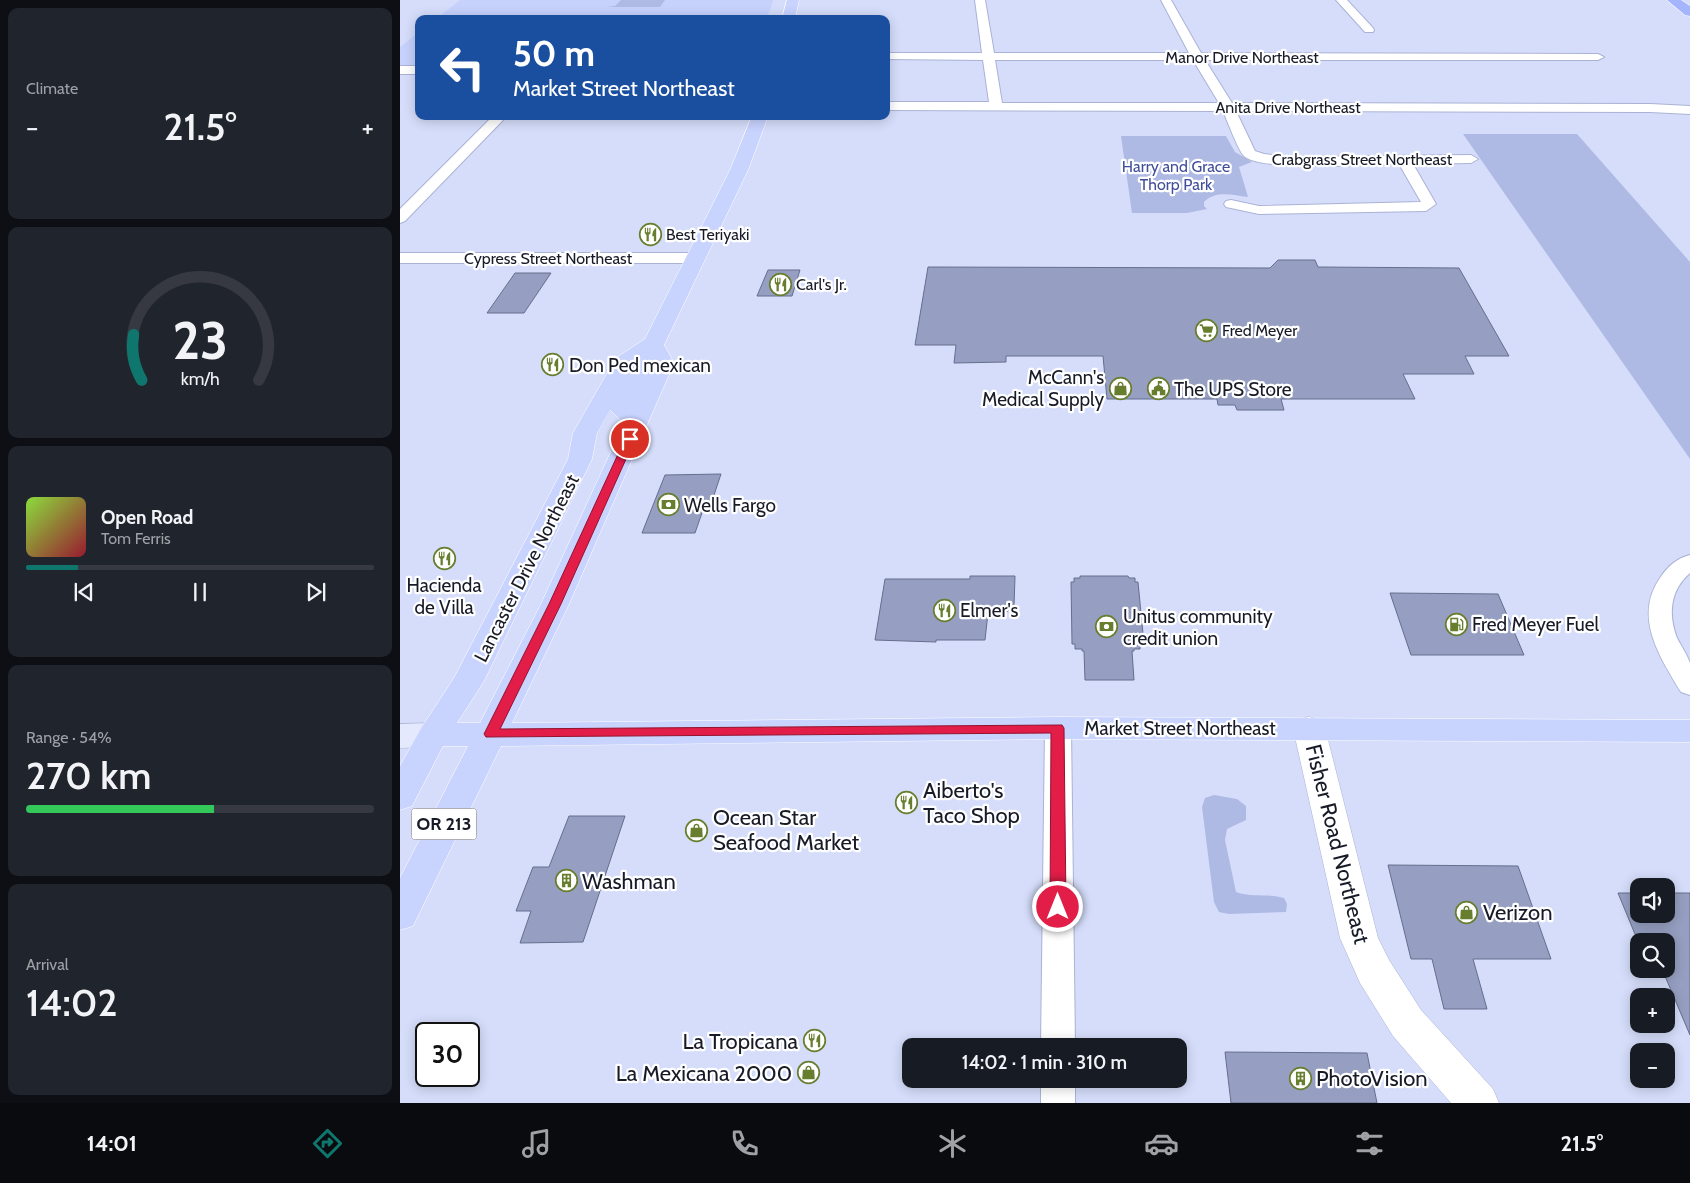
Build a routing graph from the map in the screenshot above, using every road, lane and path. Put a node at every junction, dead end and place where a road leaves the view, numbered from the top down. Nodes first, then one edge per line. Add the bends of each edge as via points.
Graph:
1 (793, 0) edge
2 (980, 0) edge
3 (1166, 0) edge
4 (1341, 0) edge
5 (1673, 0) edge
6 (1690, 12) edge
7 (789, 15) edge
8 (1369, 30) dead end
9 (890, 56) edge
10 (988, 56) junction
11 (1197, 57) junction
12 (1598, 57) dead end
13 (400, 70) edge
14 (415, 70) edge
15 (890, 106) edge
16 (996, 106) junction
17 (1227, 106) junction
18 (1690, 110) edge
19 (497, 120) edge
20 (758, 120) edge
21 (1404, 160) junction
22 (1471, 160) dead end
23 (1231, 204) dead end
24 (400, 218) edge
25 (400, 258) edge
26 (697, 258) junction
27 (652, 344) junction
28 (1690, 562) edge
29 (1690, 686) edge
30 (1058, 728) junction
31 (1309, 728) junction
32 (1690, 731) edge
33 (491, 734) junction
34 (433, 735) junction
35 (400, 736) edge
36 (400, 798) edge
37 (400, 915) edge
38 (1058, 1038) edge
39 (1058, 1088) edge
40 (1058, 1103) edge
41 (1478, 1103) edge

1 - 7 main road
2 - 10 street
3 - 11 street
4 - 8 street
5 - 6 highway
9 - 10 street, Manor Drive Northeast
10 - 11 street, Manor Drive Northeast
10 - 16 street
11 - 12 street, Manor Drive Northeast
11 - 17 street
13 - 14 street
15 - 16 street, Anita Drive Northeast
16 - 17 street, Anita Drive Northeast
17 - 18 street, Anita Drive Northeast
17 - 21 street, Crabgrass Street Northeast via 1249,153 1254,156 1281,161
19 - 24 street
20 - 26 main road, Lancaster Drive Northeast via 739,170
21 - 22 street, Crabgrass Street Northeast
21 - 23 street via 1428,201 1426,206 1264,210
25 - 26 street, Cypress Street Northeast
26 - 27 main road, Lancaster Drive Northeast
27 - 33 main road, Lancaster Drive Northeast via 663,363 555,604
27 - 34 main road, Lancaster Drive Northeast via 624,363 585,433 580,459 473,672
28 - 29 street via 1667,581 1658,605 1664,635
30 - 31 main road, Market Street Northeast
30 - 33 main road, Market Street Northeast
30 - 38 street
31 - 32 main road, Market Street Northeast
31 - 41 street, Fisher Road Northeast via 1359,938 1366,955 1407,1023
33 - 34 main road, Market Street Northeast
33 - 37 main road, Lancaster Drive Northeast / OR 213
34 - 35 main road, Market Street Northeast
34 - 36 main road, Lancaster Drive Northeast / OR 213
39 - 40 street

